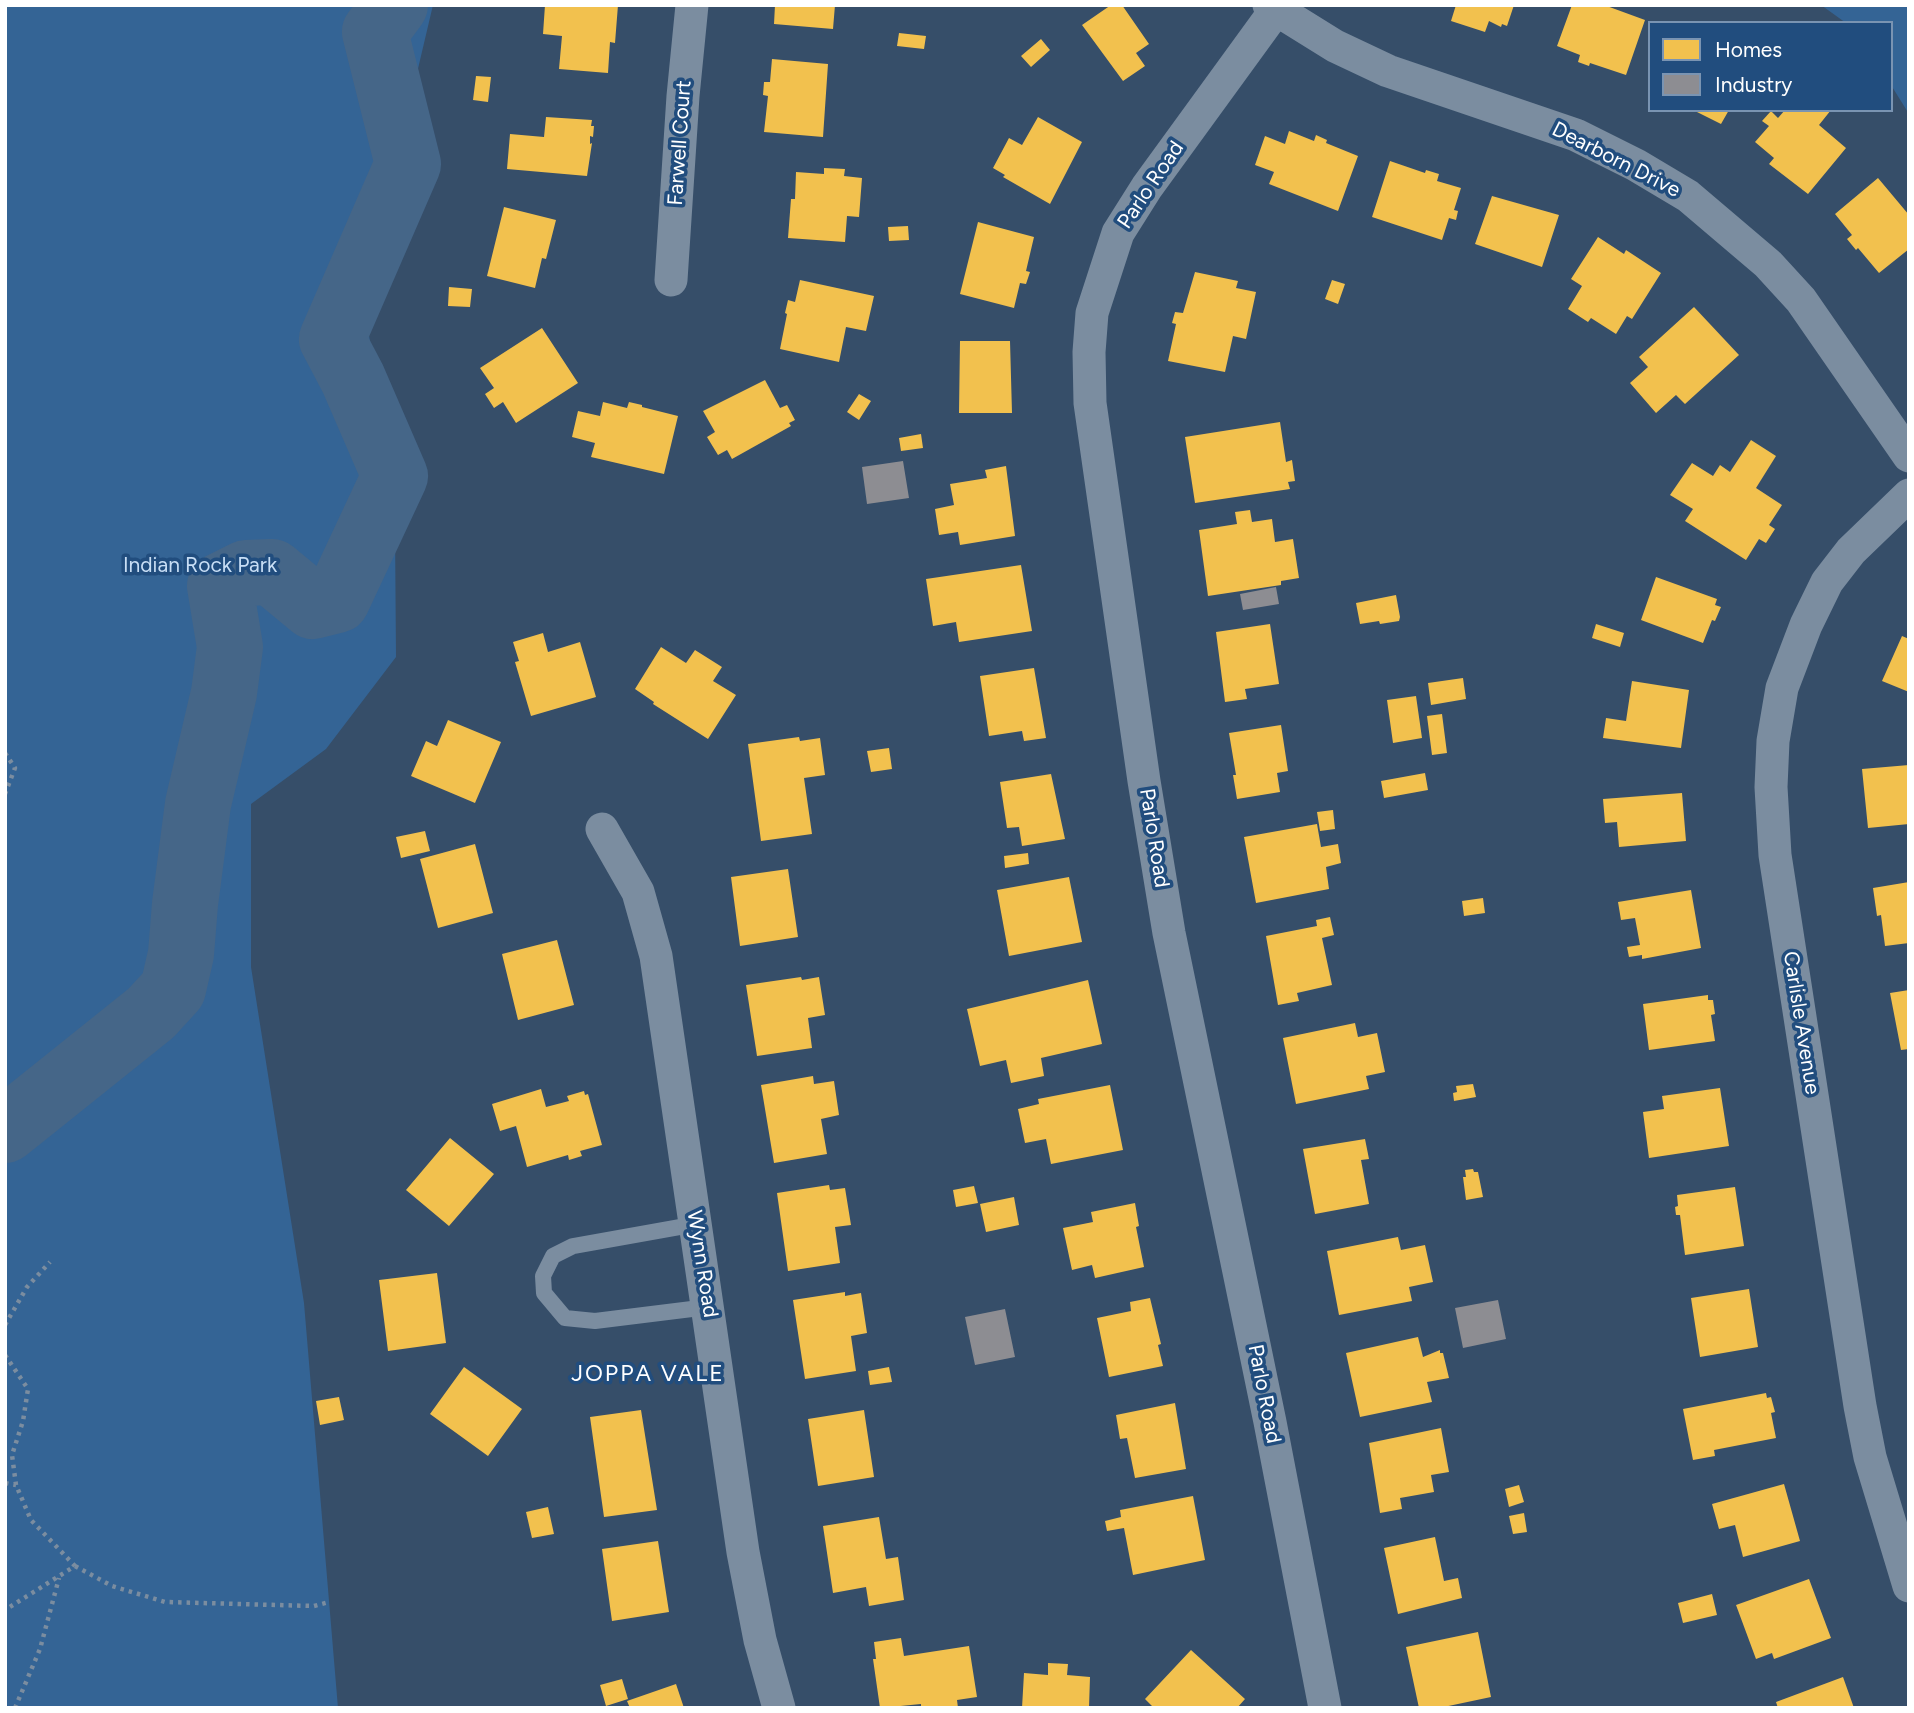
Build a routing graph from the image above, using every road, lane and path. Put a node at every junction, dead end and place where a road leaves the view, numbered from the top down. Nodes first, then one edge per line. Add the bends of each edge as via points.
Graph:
1 (692, 5) edge
2 (1272, 8) edge
3 (671, 280) dead end
4 (1909, 456) edge
5 (1909, 495) edge
6 (5, 754) edge
7 (5, 794) edge
8 (602, 829) dead end
9 (696, 1224) junction
10 (50, 1262) dead end
11 (708, 1307) junction
12 (5, 1325) edge
13 (5, 1355) edge
14 (5, 1483) edge
15 (16, 1485) junction
16 (75, 1566) junction
17 (59, 1577) junction
18 (1909, 1586) edge
19 (329, 1602) dead end
20 (5, 1610) edge
21 (15, 1708) edge
22 (779, 1708) edge
23 (1325, 1708) edge

1 - 3 street, Farwell Court
2 - 4 street, Dearborn Drive via 1388,71 1576,135 1688,196 1768,264 1801,300
2 - 23 street, Parlo Road via 1118,233 1092,313 1090,402 1169,933
5 - 18 street, Carlisle Avenue via 1851,551 1827,582 1806,625 1782,688 1771,787 1775,855 1860,1406 1877,1482
6 - 7 path via 15,768
8 - 9 street, Wynn Road via 638,892 656,956
9 - 11 street, Wynn Road
9 - 11 lane via 573,1245 553,1256 543,1276 544,1293 565,1318 595,1321
10 - 12 path via 27,1287
11 - 22 street, Wynn Road via 743,1552
13 - 15 path via 28,1389 12,1455
14 - 15 path
15 - 16 path via 31,1520
16 - 17 path
16 - 19 path via 112,1586 165,1602 314,1606
17 - 20 path
17 - 21 path via 40,1649

